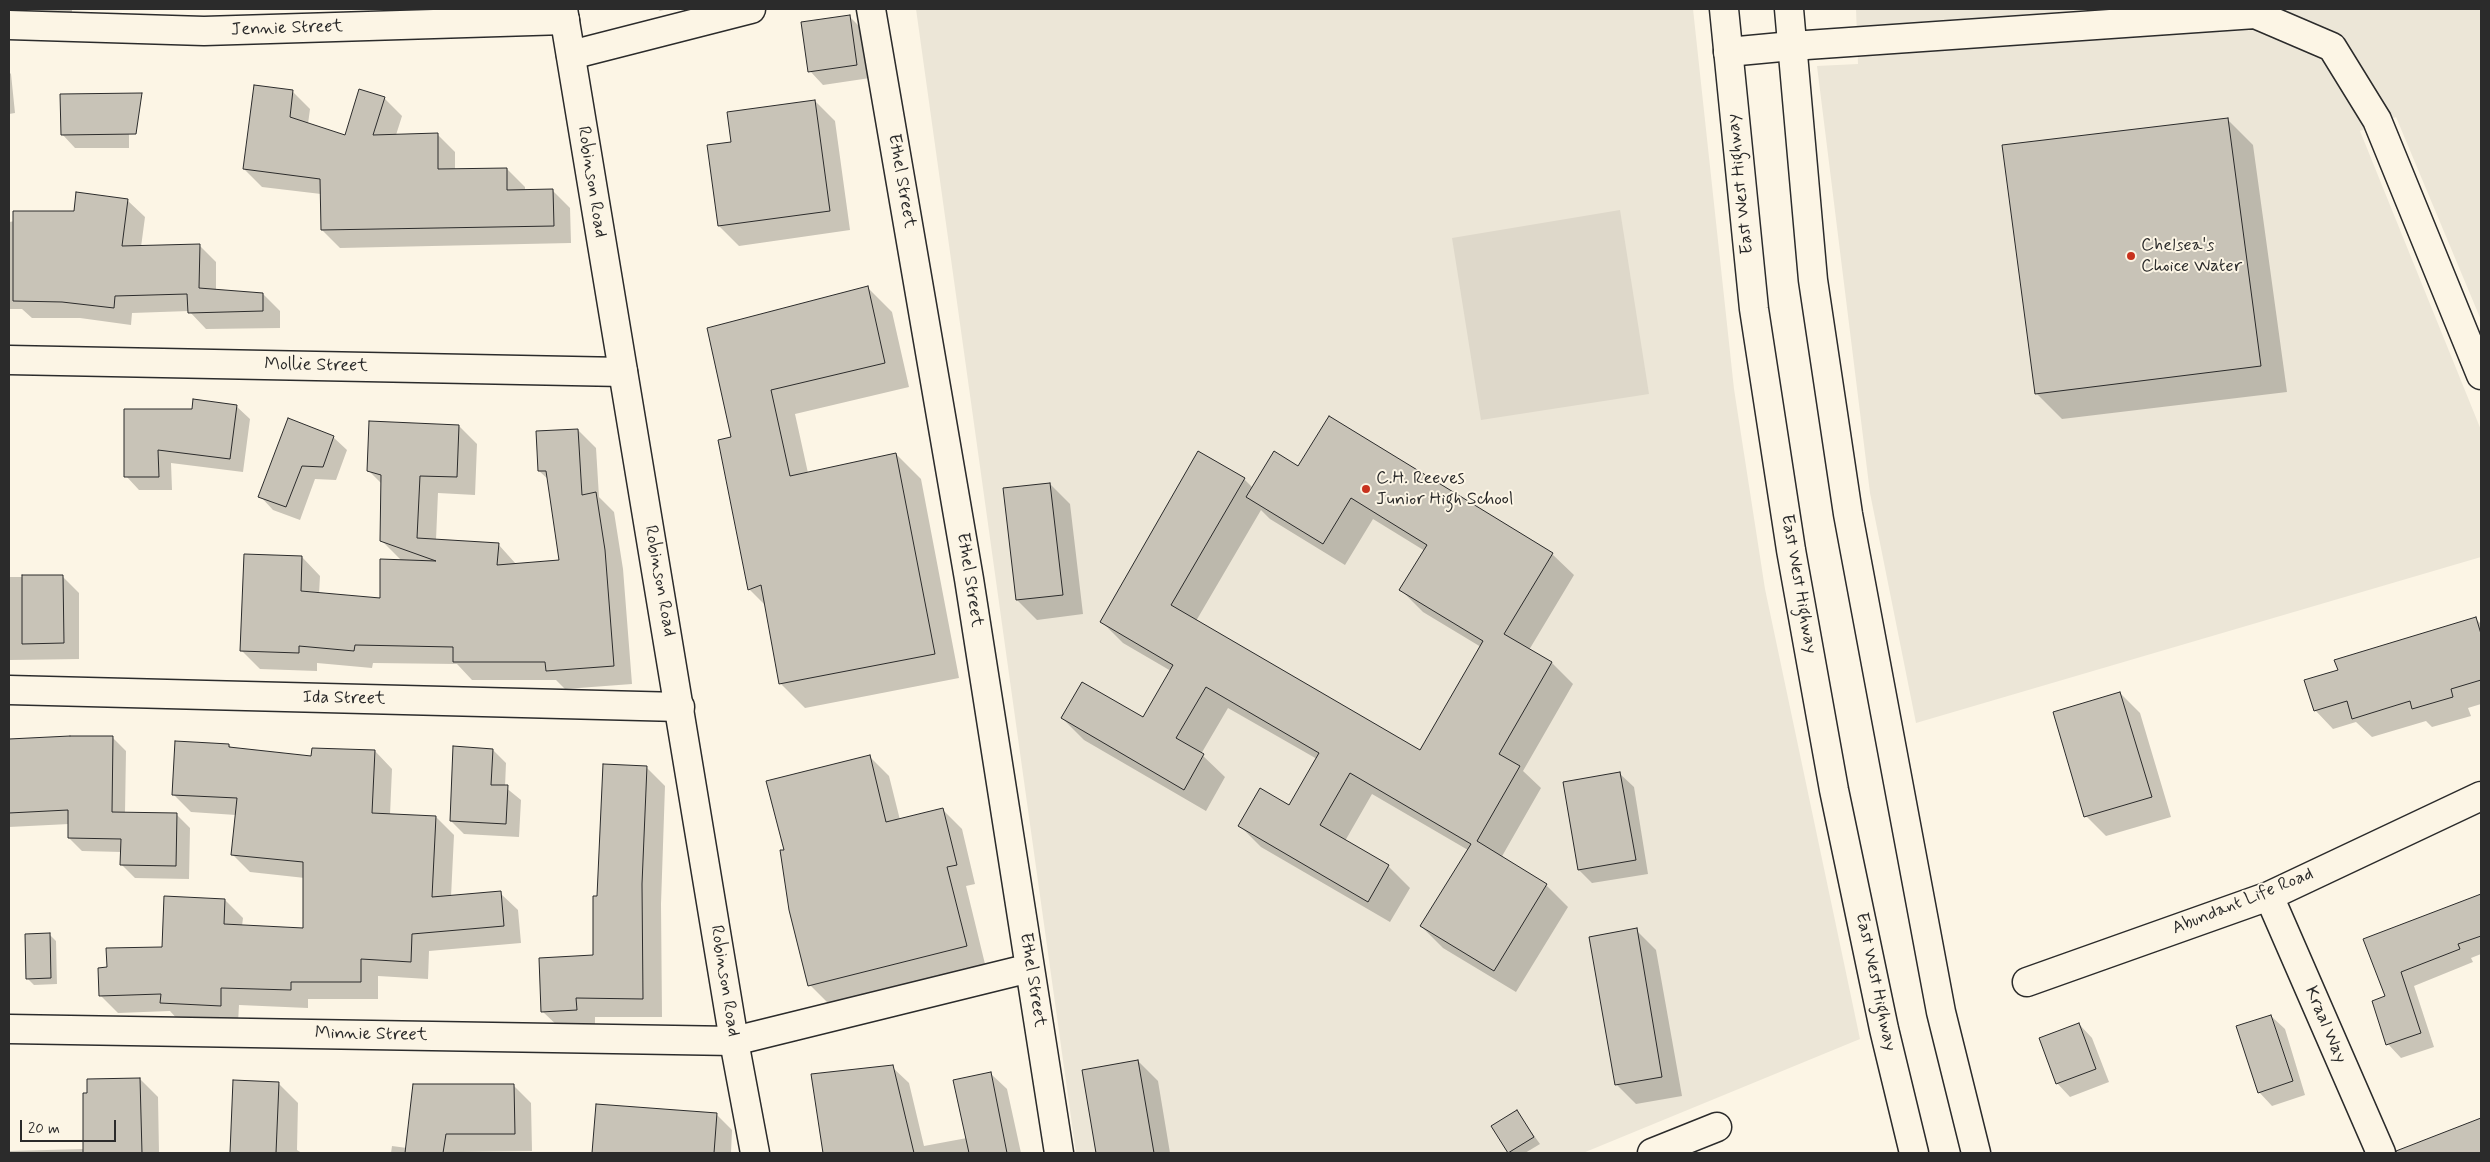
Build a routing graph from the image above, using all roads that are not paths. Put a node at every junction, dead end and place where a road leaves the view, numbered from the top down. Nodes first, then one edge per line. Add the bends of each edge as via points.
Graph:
1 (751, 9) edge
2 (871, 9) edge
3 (1724, 9) edge
4 (1789, 9) edge
5 (564, 15) edge
6 (9, 25) edge
7 (1792, 46) junction
8 (1728, 52) junction
9 (571, 56) junction
10 (9, 360) edge
11 (623, 372) junction
12 (2481, 375) edge
13 (9, 690) edge
14 (680, 707) junction
15 (2481, 796) edge
16 (2270, 896) junction
17 (1030, 968) junction
18 (2027, 982) dead end
19 (9, 1030) edge
20 (734, 1041) junction
21 (1717, 1127) dead end
22 (755, 1153) edge
23 (1059, 1153) edge
24 (1652, 1153) edge
25 (1914, 1153) edge
26 (1976, 1153) edge
27 (2381, 1153) edge

1 - 9 main road
2 - 17 main road, Ethel Street via 968,570
3 - 8 main road, East West Highway
4 - 7 main road
5 - 6 main road, Jennie Street via 204,31
5 - 9 main road, Robinson Road
7 - 8 main road
7 - 12 main road via 2255,14 2332,47 2377,120
7 - 26 main road via 1813,280 1848,514 1941,1012
8 - 25 main road, East West Highway via 1754,309 1791,550 1834,790
9 - 11 main road, Robinson Road
10 - 11 main road, Mollie Street
11 - 14 main road, Robinson Road
13 - 14 main road, Ida Street
14 - 20 main road, Robinson Road
15 - 16 main road, Abundant Life Road
16 - 18 main road, Abundant Life Road
16 - 27 main road, Kraal Way
17 - 20 main road, Minnie Street
17 - 23 main road, Ethel Street
19 - 20 main road, Minnie Street
20 - 22 main road, Robinson Road
21 - 24 main road

